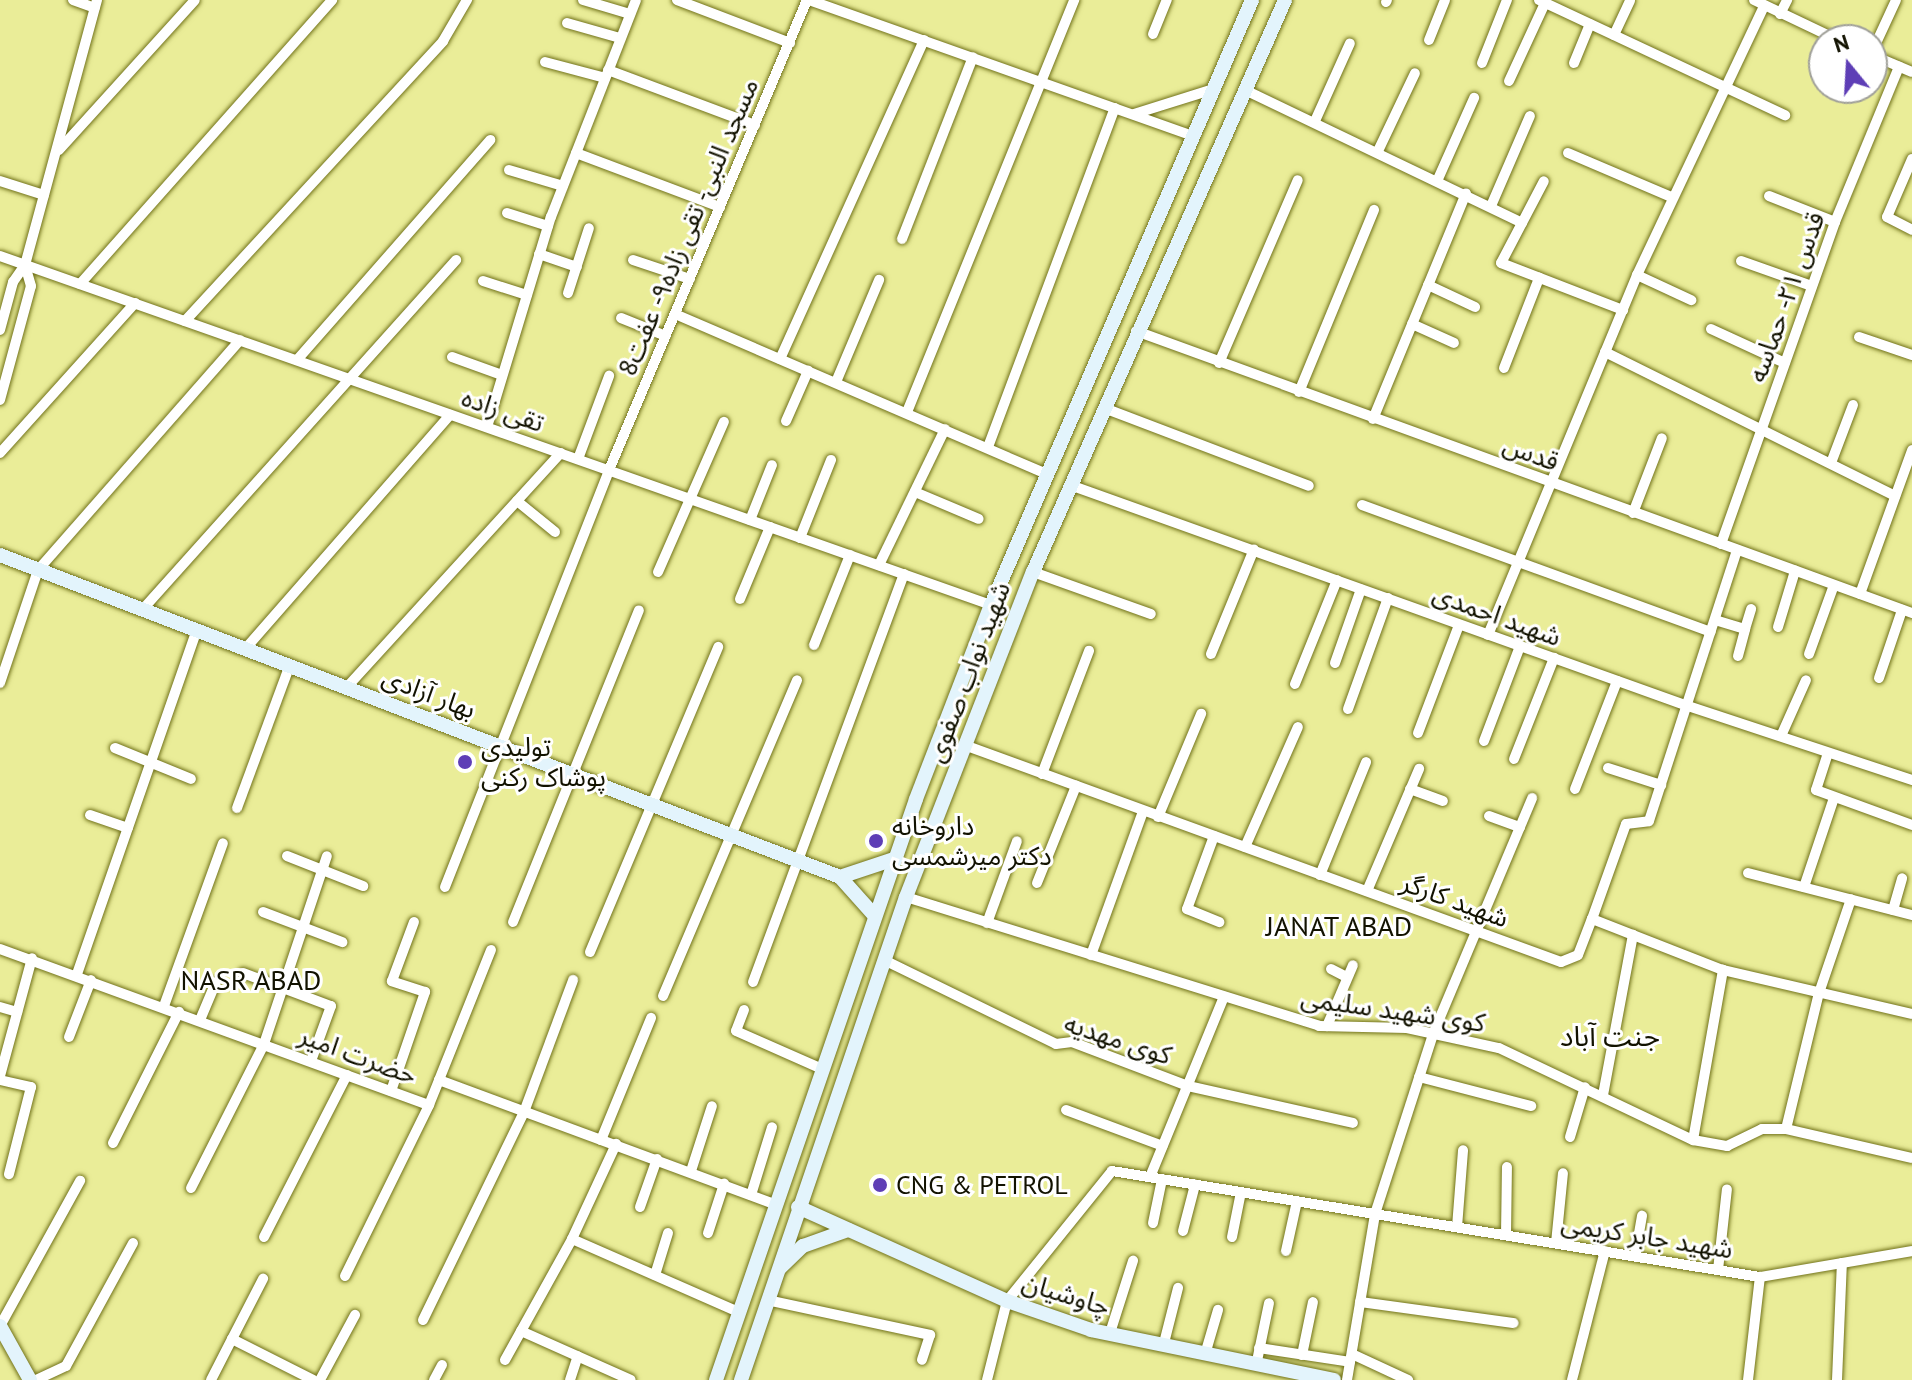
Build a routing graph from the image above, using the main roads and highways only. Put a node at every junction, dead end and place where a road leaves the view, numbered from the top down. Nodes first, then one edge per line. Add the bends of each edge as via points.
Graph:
1 (1252, 0) edge
2 (1285, 0) edge
3 (0, 555) edge
4 (894, 859) junction
5 (840, 877) junction
6 (874, 915) junction
7 (798, 1207) junction
8 (848, 1230) junction
9 (775, 1275) junction
10 (0, 1326) edge
11 (1285, 1374) edge
12 (30, 1380) edge
13 (716, 1380) edge
14 (741, 1380) edge
15 (1334, 1380) edge

1 - 4 main road, شهید نواب صفوی via 991,605
2 - 7 main road, شهید نواب صفوی via 1033,572 906,897
3 - 5 main road, بهار آزادی
4 - 5 main road
4 - 6 main road, شهید نواب صفوی
5 - 6 main road, بهار آزادی
6 - 13 main road, شهید نواب صفوی
7 - 8 main road, چاوشیان
7 - 9 main road, شهید نواب صفوی
8 - 9 main road via 803,1246
8 - 11 main road, چاوشیان via 1007,1301 1110,1333 1206,1351 1258,1354
9 - 14 main road, شهید نواب صفوی
10 - 12 main road
11 - 15 main road, چاوشیان

